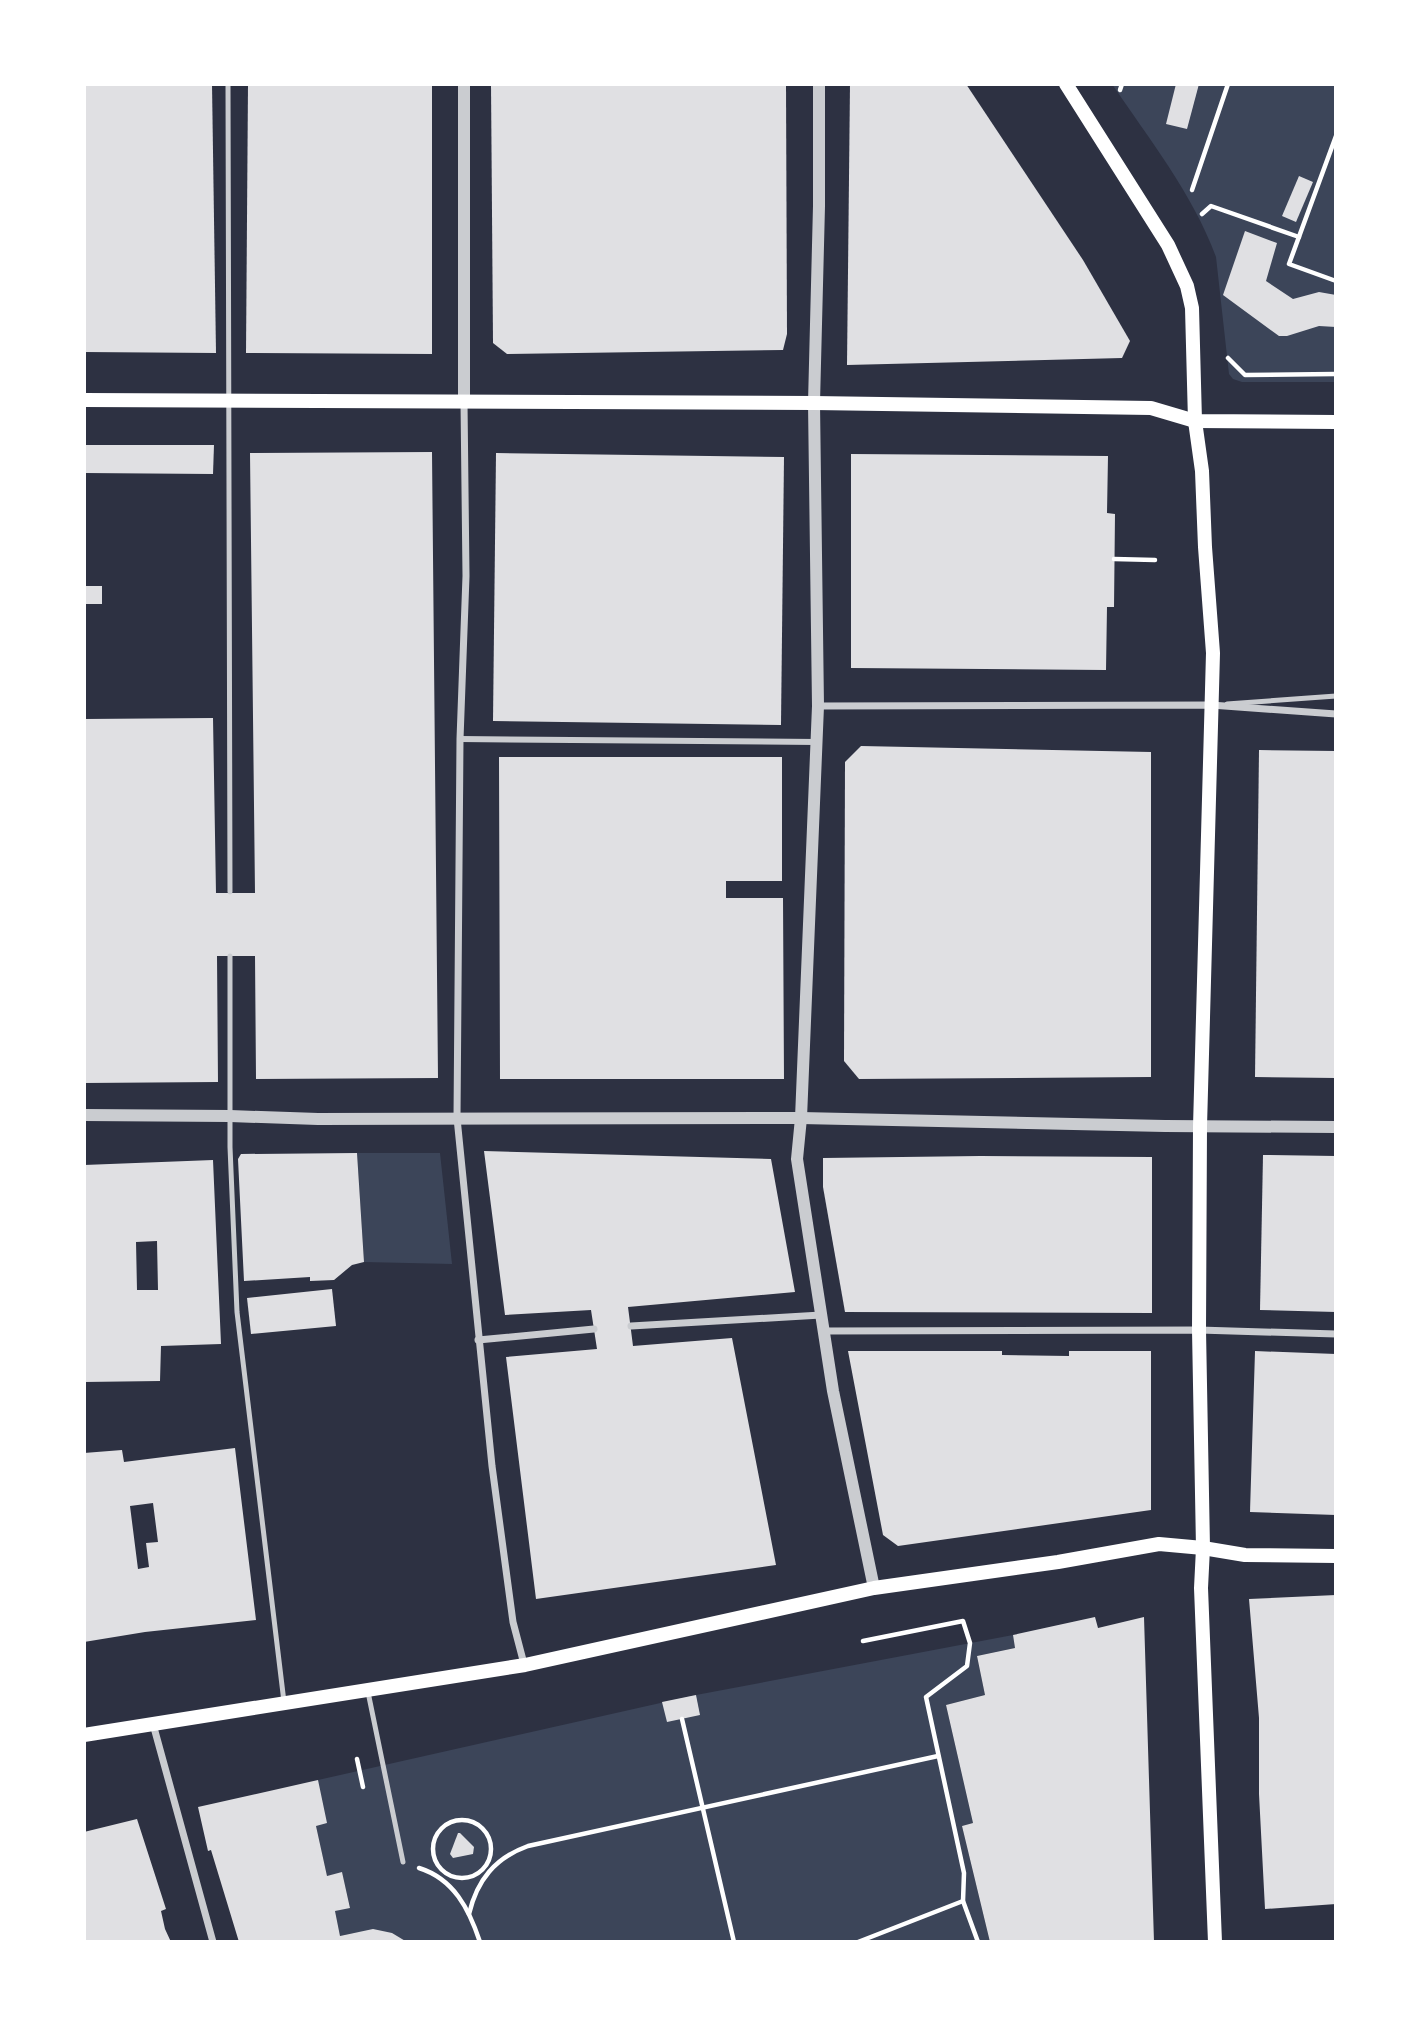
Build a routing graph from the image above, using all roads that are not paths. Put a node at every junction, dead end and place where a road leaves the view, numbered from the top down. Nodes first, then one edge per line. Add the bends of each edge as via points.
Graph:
1 (228, 84) edge
2 (464, 84) edge
3 (819, 84) edge
4 (1066, 84) edge
5 (84, 400) edge
6 (229, 401) junction
7 (464, 402) junction
8 (814, 403) junction
9 (1195, 421) junction
10 (1336, 422) edge
11 (1336, 696) edge
12 (1211, 705) junction
13 (818, 706) junction
14 (1336, 714) edge
15 (460, 739) junction
16 (817, 742) junction
17 (230, 892) dead end
18 (230, 956) dead end
19 (84, 1115) edge
20 (230, 1116) junction
21 (457, 1118) junction
22 (801, 1118) junction
23 (1200, 1126) junction
24 (1336, 1127) edge
25 (822, 1315) junction
26 (631, 1326) dead end
27 (594, 1329) dead end
28 (1199, 1330) junction
29 (825, 1331) junction
30 (1336, 1334) edge
31 (478, 1340) junction
32 (1203, 1548) junction
33 (1336, 1556) edge
34 (874, 1588) junction
35 (525, 1665) junction
36 (367, 1689) junction
37 (284, 1702) junction
38 (153, 1723) junction
39 (84, 1735) edge
40 (403, 1862) road end
41 (213, 1942) edge
42 (1215, 1942) edge

1 - 6 lane
2 - 7 street
3 - 8 street
4 - 9 main road via 1168,245 1187,286 1192,308
5 - 6 main road
6 - 7 main road
6 - 17 lane
7 - 8 main road
7 - 15 street via 466,576
8 - 9 main road via 1151,408
8 - 13 street
9 - 10 main road
9 - 12 main road via 1213,653
11 - 12 lane
12 - 13 street
12 - 14 street
12 - 23 main road
13 - 16 street
15 - 16 street
15 - 21 street
16 - 22 street
18 - 20 lane
19 - 20 street
20 - 21 street
20 - 37 lane via 237,1312
21 - 22 street
21 - 31 street
22 - 23 street
22 - 25 street via 797,1159
23 - 24 street
23 - 28 main road
25 - 26 street
25 - 29 street
27 - 31 street
28 - 29 street
28 - 30 street
28 - 32 main road
29 - 34 street
31 - 35 street via 513,1622
32 - 33 main road via 1245,1555
32 - 34 main road via 1159,1544
32 - 42 main road
34 - 35 main road
35 - 36 main road
36 - 37 main road
36 - 40 lane
37 - 38 main road
38 - 39 main road
38 - 41 street

